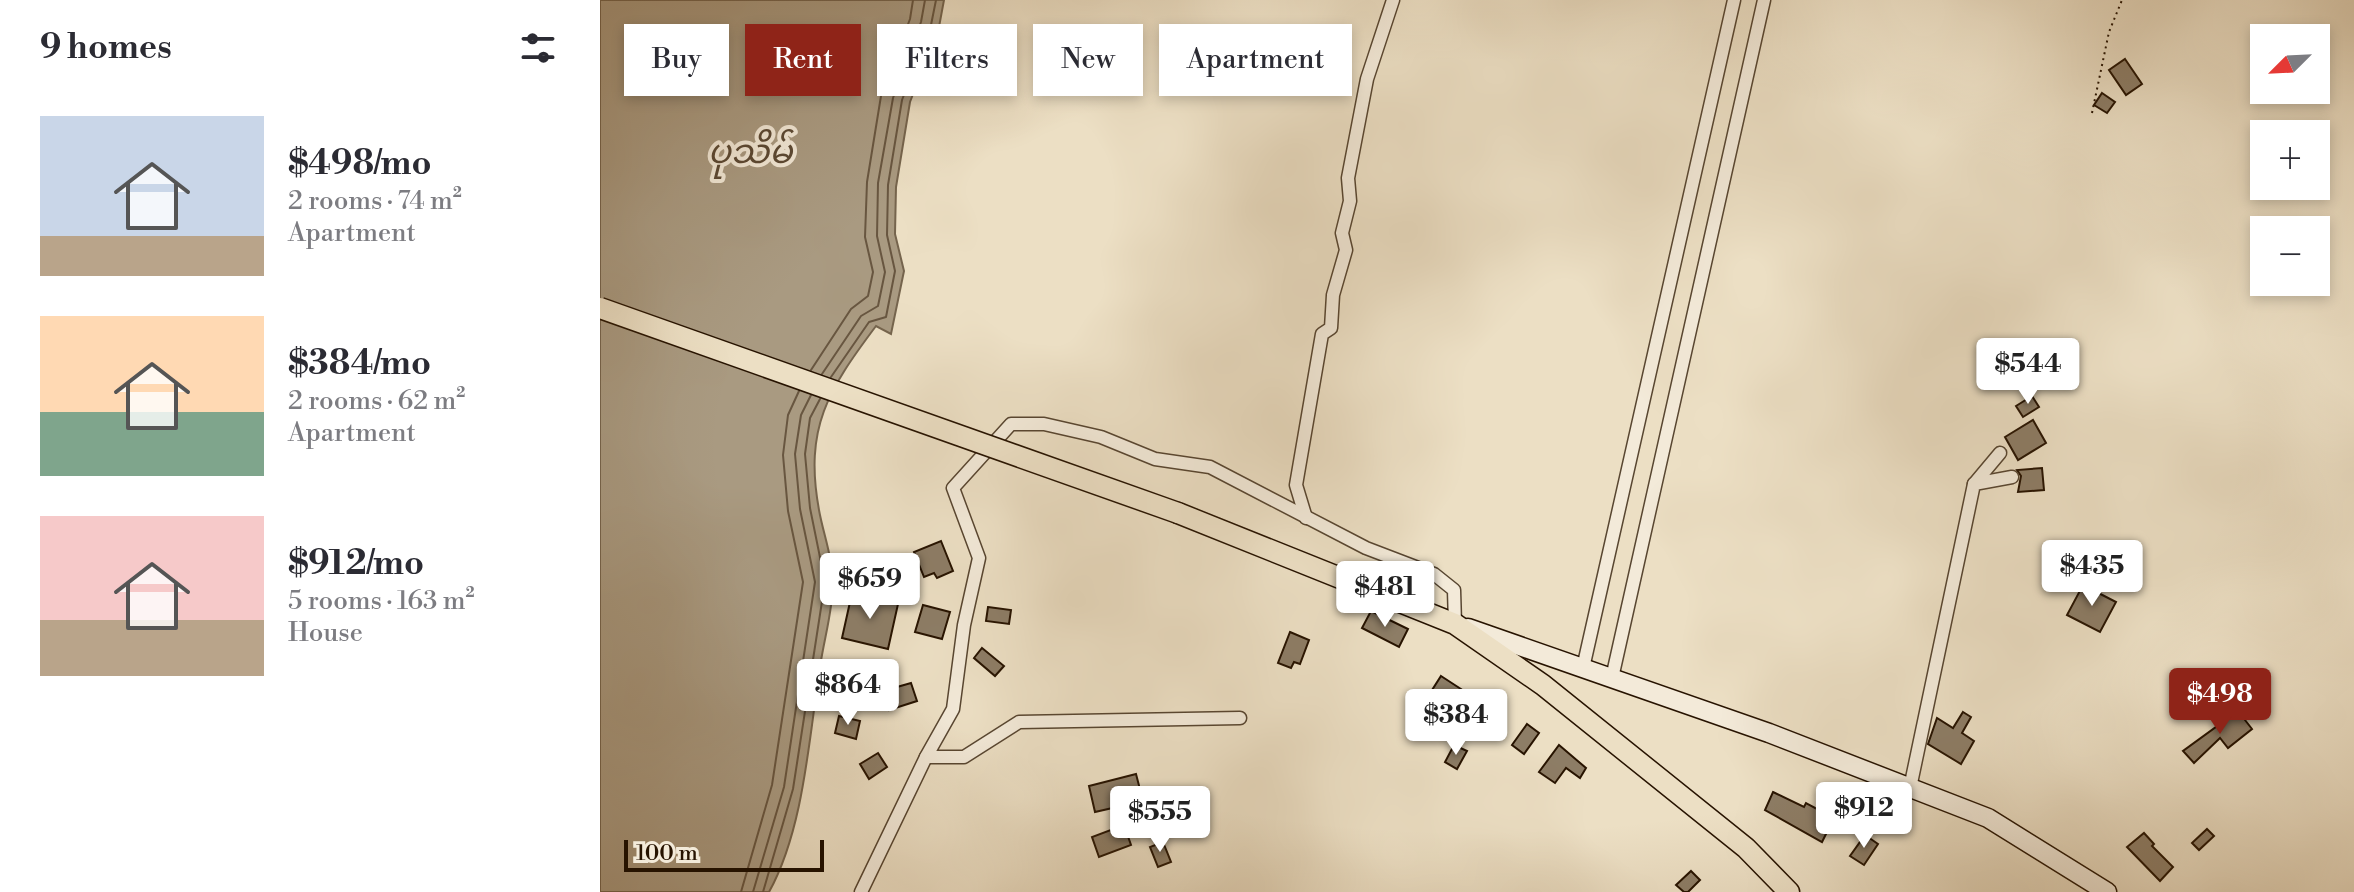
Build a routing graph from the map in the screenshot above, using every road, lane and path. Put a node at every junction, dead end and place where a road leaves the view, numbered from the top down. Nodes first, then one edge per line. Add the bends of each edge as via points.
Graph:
1 (1393, 0) edge
2 (1734, 0) edge
3 (1764, 0) edge
4 (2122, 0) edge
5 (2092, 113) dead end
6 (600, 308) edge
7 (2000, 453) dead end
8 (2012, 477) dead end
9 (1974, 484) junction
10 (1306, 518) junction
11 (1455, 624) junction
12 (1583, 668) junction
13 (1612, 678) junction
14 (1240, 718) dead end
15 (926, 757) junction
16 (1910, 788) junction
17 (861, 892) edge
18 (1789, 892) edge
19 (2107, 892) edge

1 - 10 street via 1367,79 1348,178 1350,201 1342,233 1346,250 1333,295 1331,328 1322,334 1296,485
2 - 12 street
3 - 13 street
4 - 5 path via 2109,32
6 - 11 highway, bridge via 1178,513
7 - 9 street
8 - 9 street
9 - 16 street
10 - 11 street via 1434,574 1454,590
10 - 15 street via 1210,467 1155,459 1101,437 1044,424 1011,424 953,488 979,558 953,709
11 - 12 main road
11 - 18 highway via 1567,704 1746,848
12 - 13 main road
13 - 16 main road
14 - 15 street via 1019,722 964,757
15 - 17 street
16 - 19 main road via 1988,818

